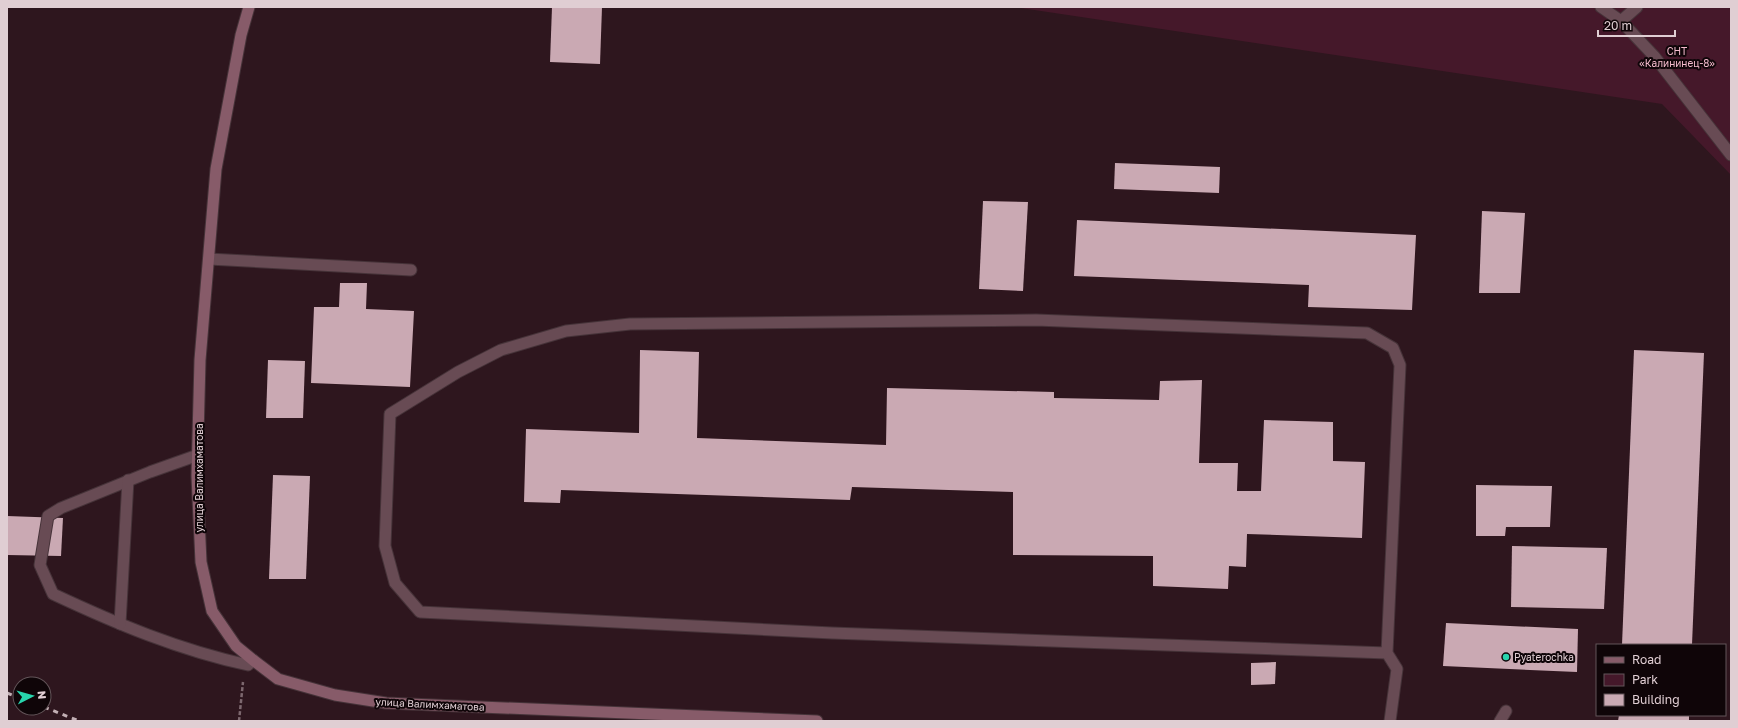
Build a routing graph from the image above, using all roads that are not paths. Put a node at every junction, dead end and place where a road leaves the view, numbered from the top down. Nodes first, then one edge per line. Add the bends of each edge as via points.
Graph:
1 (249, 7) edge
2 (1601, 7) edge
3 (1637, 7) edge
4 (1621, 21) junction
5 (1731, 155) edge
6 (209, 259) junction
7 (411, 270) dead end
8 (198, 455) junction
9 (128, 480) junction
10 (120, 624) junction
11 (1387, 653) junction
12 (251, 662) junction
13 (817, 721) edge
14 (1390, 721) edge

1 - 6 main road, улица Валимхаматова via 240,35 216,169
2 - 4 lane
3 - 4 lane
4 - 5 lane via 1654,56
6 - 7 lane
6 - 8 main road, улица Валимхаматова via 200,360
8 - 9 lane
8 - 12 main road, улица Валимхаматова via 201,562 212,611 236,646
9 - 10 lane
9 - 10 lane via 48,516 40,565 53,594
10 - 12 lane via 157,640 212,657
11 - 11 lane via 1400,365 1392,348 1367,333 1036,320 630,324 566,331 501,350 458,372 390,414 385,546 395,583 420,612 832,633
11 - 14 lane via 1396,669
12 - 13 main road, улица Валимхаматова via 278,679 335,695 386,703

